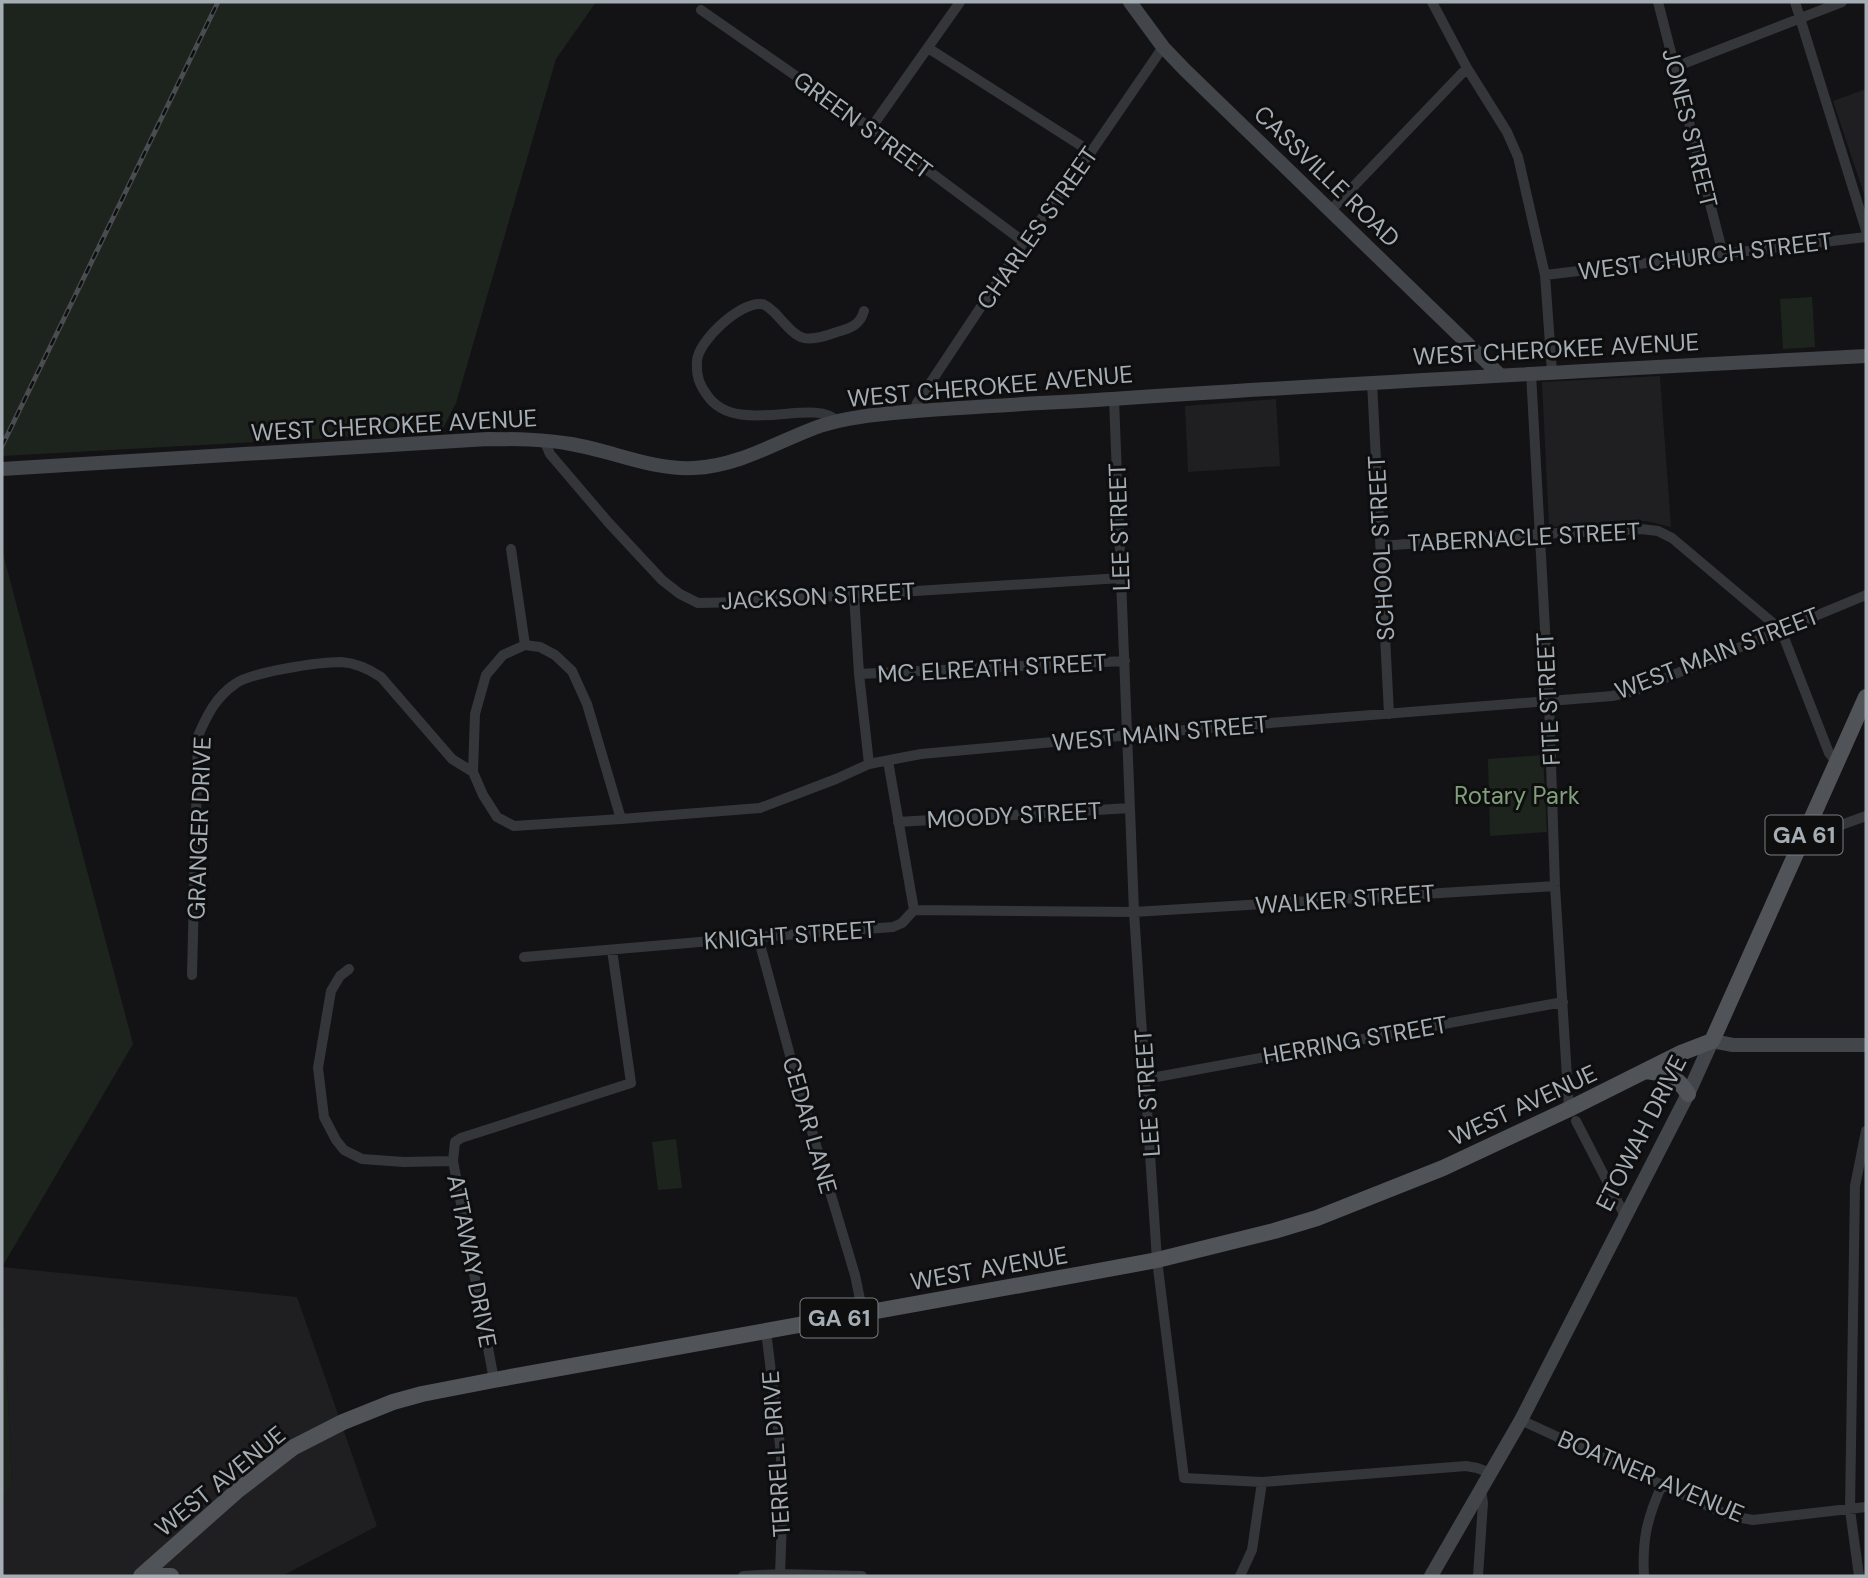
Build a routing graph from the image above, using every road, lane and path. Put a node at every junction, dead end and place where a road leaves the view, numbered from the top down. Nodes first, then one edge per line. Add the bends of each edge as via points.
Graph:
1 (960, 2) edge
2 (1130, 2) edge
3 (1432, 2) edge
4 (1658, 2) edge
5 (1795, 2) edge
6 (1842, 2) edge
7 (701, 10) dead end
8 (1800, 18) junction
9 (1163, 47) junction
10 (929, 48) junction
11 (1675, 67) junction
12 (1467, 68) junction
13 (871, 128) junction
14 (1091, 152) junction
15 (1330, 211) junction
16 (1866, 230) edge
17 (1866, 237) edge
18 (1024, 242) junction
19 (1723, 254) junction
20 (1545, 275) junction
21 (864, 310) dead end
22 (1471, 346) junction
23 (1866, 356) edge
24 (1552, 372) junction
25 (1531, 373) junction
26 (1500, 375) junction
27 (1466, 377) junction
28 (1372, 382) junction
29 (1114, 399) junction
30 (914, 411) junction
31 (837, 421) junction
32 (544, 440) junction
33 (2, 469) edge
34 (1539, 534) junction
35 (1381, 546) junction
36 (510, 549) dead end
37 (1121, 578) junction
38 (854, 594) junction
39 (1866, 594) edge
40 (1781, 630) junction
41 (525, 645) junction
42 (1125, 661) junction
43 (859, 674) junction
44 (1866, 697) edge
45 (1549, 702) junction
46 (1389, 714) junction
47 (1126, 735) junction
48 (888, 761) junction
49 (1837, 762) junction
50 (869, 764) junction
51 (473, 772) junction
52 (1130, 808) junction
53 (1866, 816) edge
54 (621, 819) junction
55 (898, 821) junction
56 (1802, 839) junction
57 (1555, 886) junction
58 (914, 910) junction
59 (1134, 912) junction
60 (758, 937) junction
61 (612, 950) junction
62 (524, 957) dead end
63 (349, 969) dead end
64 (192, 975) dead end
65 (1563, 1002) junction
66 (1712, 1041) junction
67 (1866, 1045) edge
68 (1645, 1071) junction
69 (1146, 1079) junction
70 (1688, 1094) junction
71 (1572, 1115) junction
72 (1866, 1131) edge
73 (453, 1161) junction
74 (1625, 1216) junction
75 (1157, 1260) junction
76 (863, 1314) junction
77 (766, 1331) junction
78 (494, 1380) junction
79 (1521, 1420) junction
80 (1491, 1473) junction
81 (1262, 1482) junction
82 (1662, 1485) junction
83 (1481, 1488) junction
84 (1866, 1507) edge
85 (1850, 1510) junction
86 (165, 1554) junction
87 (780, 1575) edge
88 (141, 1576) edge
89 (157, 1576) edge
90 (173, 1576) edge
91 (743, 1576) edge
92 (862, 1576) edge
93 (1240, 1576) edge
94 (1431, 1576) edge
95 (1478, 1576) edge
96 (1644, 1576) edge
97 (1859, 1576) edge

1 - 10 street
2 - 9 main road, CASSVILLE ROAD
3 - 12 street
4 - 11 street, JONES STREET
5 - 8 street
6 - 8 street
7 - 13 street, GREEN STREET
8 - 11 street
8 - 16 street
9 - 14 street, CHARLES STREET
9 - 15 main road, CASSVILLE ROAD
10 - 13 street
10 - 14 street
11 - 19 street, JONES STREET
12 - 15 street
12 - 20 street via 1518,158
13 - 18 street, GREEN STREET
14 - 18 street, CHARLES STREET
15 - 22 main road, CASSVILLE ROAD
17 - 19 street, WEST CHURCH STREET
18 - 30 street, CHARLES STREET
19 - 20 street, WEST CHURCH STREET
20 - 24 street
21 - 31 street via 853,327 825,337 801,338 766,306 751,305 709,336 697,353 700,385 724,411 827,414
22 - 26 main road, CASSVILLE ROAD
22 - 27 main road via 1472,364
23 - 24 main road, WEST CHEROKEE AVENUE
24 - 25 main road, WEST CHEROKEE AVENUE
25 - 26 main road, WEST CHEROKEE AVENUE
25 - 34 street, FITE STREET
26 - 27 main road, WEST CHEROKEE AVENUE
27 - 28 main road, WEST CHEROKEE AVENUE
28 - 29 main road, WEST CHEROKEE AVENUE
28 - 35 street, SCHOOL STREET
29 - 30 main road, WEST CHEROKEE AVENUE
29 - 37 street, LEE STREET
30 - 31 main road, WEST CHEROKEE AVENUE
31 - 32 main road, WEST CHEROKEE AVENUE via 743,458 702,467 657,465
32 - 33 main road, WEST CHEROKEE AVENUE via 468,440
32 - 38 street, JACKSON STREET via 608,522 662,580 698,603
34 - 35 street, TABERNACLE STREET
34 - 40 street, TABERNACLE STREET via 1658,531
34 - 45 street, FITE STREET
35 - 46 street, SCHOOL STREET
36 - 41 street
37 - 38 street, JACKSON STREET
37 - 42 street, LEE STREET
38 - 43 street
39 - 40 street, WEST MAIN STREET
40 - 45 street, WEST MAIN STREET via 1634,691
40 - 49 street, TABERNACLE STREET via 1829,753
41 - 51 street via 503,655 486,675 475,714
41 - 54 street via 555,655 572,671 587,704
42 - 43 street, MC ELREATH STREET
42 - 47 street, LEE STREET
43 - 50 street
44 - 49 main road, ETOWAH DRIVE / GA 61
45 - 46 street, WEST MAIN STREET
45 - 57 street, FITE STREET
46 - 47 street, WEST MAIN STREET
47 - 48 street, WEST MAIN STREET
47 - 52 street, LEE STREET
48 - 50 street, WEST MAIN STREET
48 - 55 street
49 - 56 main road, ETOWAH DRIVE / GA 61
50 - 54 street, WEST MAIN STREET via 760,808
51 - 54 street, WEST MAIN STREET via 497,817 514,826
51 - 64 street, GRANGER DRIVE via 453,760 368,668 342,662 278,669 238,681 219,697 198,736
52 - 55 street, MOODY STREET
52 - 59 street, LEE STREET
53 - 56 street
55 - 58 street
56 - 66 main road, ETOWAH DRIVE / GA 61
57 - 59 street, WALKER STREET
57 - 65 street, FITE STREET
58 - 59 street
58 - 60 street, KNIGHT STREET via 893,927
59 - 69 street, LEE STREET
60 - 61 street, KNIGHT STREET
60 - 76 street, CEDAR LANE
61 - 62 street, KNIGHT STREET
61 - 73 street, ATTAWAY DRIVE via 631,1083 455,1142
63 - 73 street via 331,991 318,1068 324,1117 336,1140 362,1159
65 - 69 street, HERRING STREET
65 - 71 street, FITE STREET
66 - 67 main road, WEST AVENUE
66 - 68 main road, WEST AVENUE / GA 61
66 - 70 main road, ETOWAH DRIVE
68 - 70 main road via 1675,1078
68 - 71 main road, WEST AVENUE / GA 61
69 - 75 street, LEE STREET
70 - 74 main road, ETOWAH DRIVE
71 - 74 street, FITE STREET
71 - 75 main road, WEST AVENUE / GA 61 via 1317,1218
72 - 85 street via 1855,1186
73 - 78 street, ATTAWAY DRIVE
74 - 79 main road, ETOWAH DRIVE
75 - 76 main road, WEST AVENUE / GA 61
75 - 81 street, LEE STREET via 1184,1478
76 - 77 main road, WEST AVENUE / GA 61
77 - 78 main road, WEST AVENUE / GA 61
77 - 87 street, TERRELL DRIVE via 783,1489
78 - 86 main road, WEST AVENUE / GA 61 via 406,1398 324,1431 256,1475
79 - 80 main road, ETOWAH DRIVE
79 - 82 street, BOATNER AVENUE
80 - 81 street, LEE STREET via 1466,1466
80 - 83 main road, ETOWAH DRIVE
81 - 93 street via 1252,1550
82 - 85 street, BOATNER AVENUE via 1746,1520
82 - 96 street via 1644,1536
83 - 94 main road, ETOWAH DRIVE
83 - 95 street
84 - 85 street, BOATNER AVENUE
85 - 97 street
86 - 88 main road, WEST AVENUE / GA 61
86 - 90 street
87 - 91 street
87 - 92 street
89 - 90 main road

